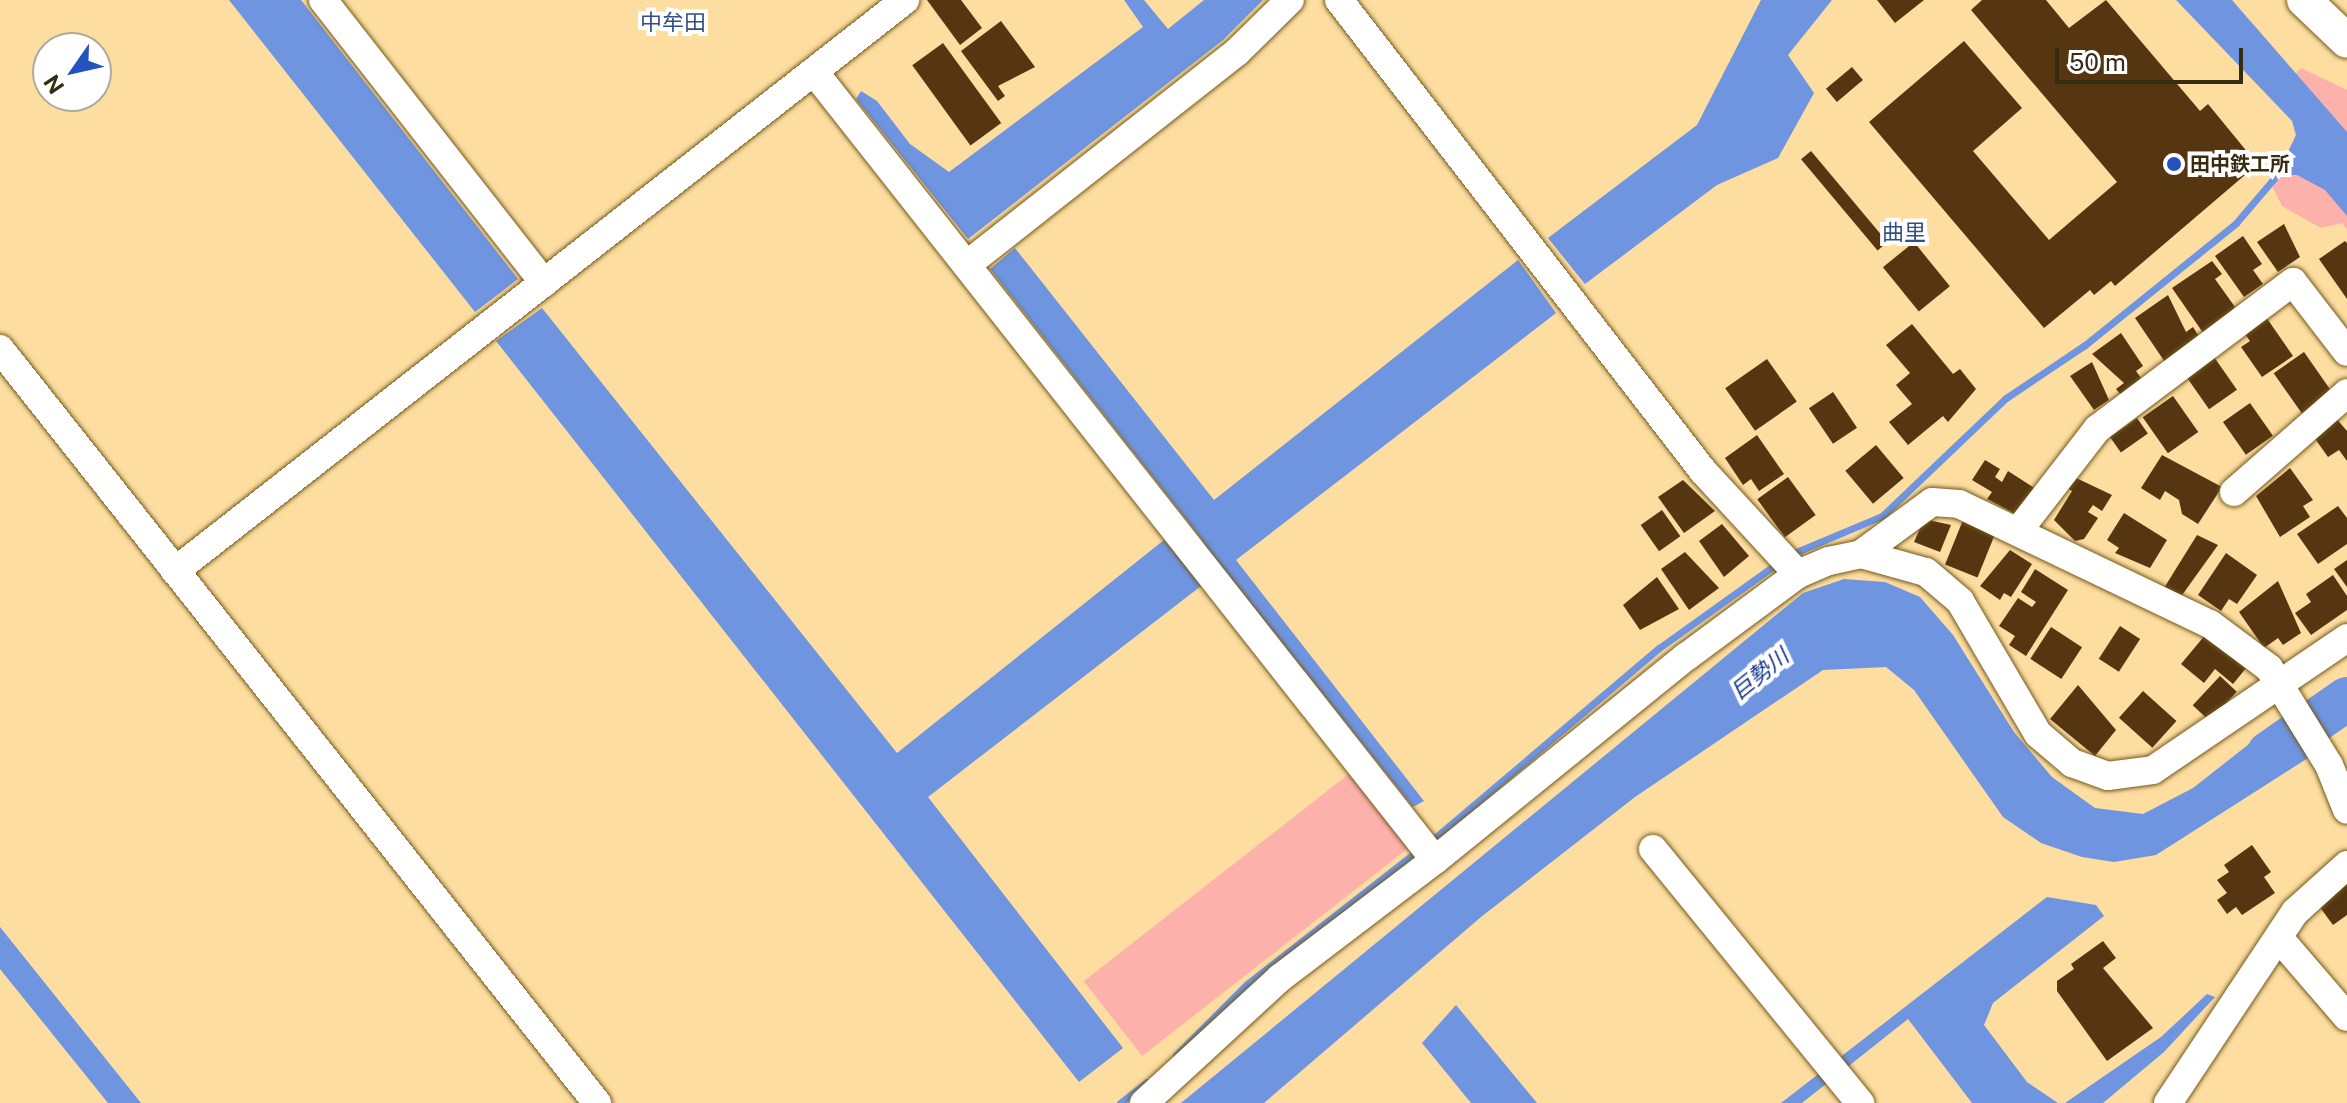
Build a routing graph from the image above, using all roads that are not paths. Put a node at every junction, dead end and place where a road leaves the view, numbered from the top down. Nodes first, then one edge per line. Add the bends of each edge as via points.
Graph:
1 (323, 0) edge
2 (905, 0) edge
3 (1290, 0) edge
4 (1339, 0) edge
5 (2304, 0) edge
6 (2326, 0) edge
7 (2344, 38) edge
8 (815, 73) junction
9 (969, 263) junction
10 (544, 283) junction
11 (0, 349) edge
12 (2347, 352) edge
13 (2347, 393) edge
14 (2234, 492) dead end
15 (2019, 530) junction
16 (1861, 554) junction
17 (1789, 563) junction
18 (175, 571) junction
19 (2347, 638) edge
20 (2278, 686) junction
21 (2347, 810) edge
22 (1653, 849) dead end
23 (1428, 851) junction
24 (2347, 865) edge
25 (2279, 938) junction
26 (2347, 1017) edge
27 (597, 1103) edge
28 (1144, 1103) edge
29 (1860, 1103) edge
30 (2168, 1103) edge

1 - 10 street
2 - 8 street
3 - 9 street via 1237,52
4 - 17 street via 1703,471
5 - 7 street
6 - 7 street
8 - 9 street
8 - 10 street
9 - 23 street
10 - 18 street
11 - 18 street
12 - 15 street via 2293,282 2097,429
13 - 14 street
15 - 16 street via 1959,504 1932,502
15 - 20 street via 2210,624 2256,654
16 - 17 street
16 - 20 street via 1926,572 1960,601 2038,734 2072,763 2108,776 2153,770
17 - 23 street
18 - 27 street
19 - 20 street
20 - 21 street via 2329,765
22 - 29 street
23 - 28 street
24 - 25 street via 2295,912
25 - 26 street
25 - 30 street via 2233,996

